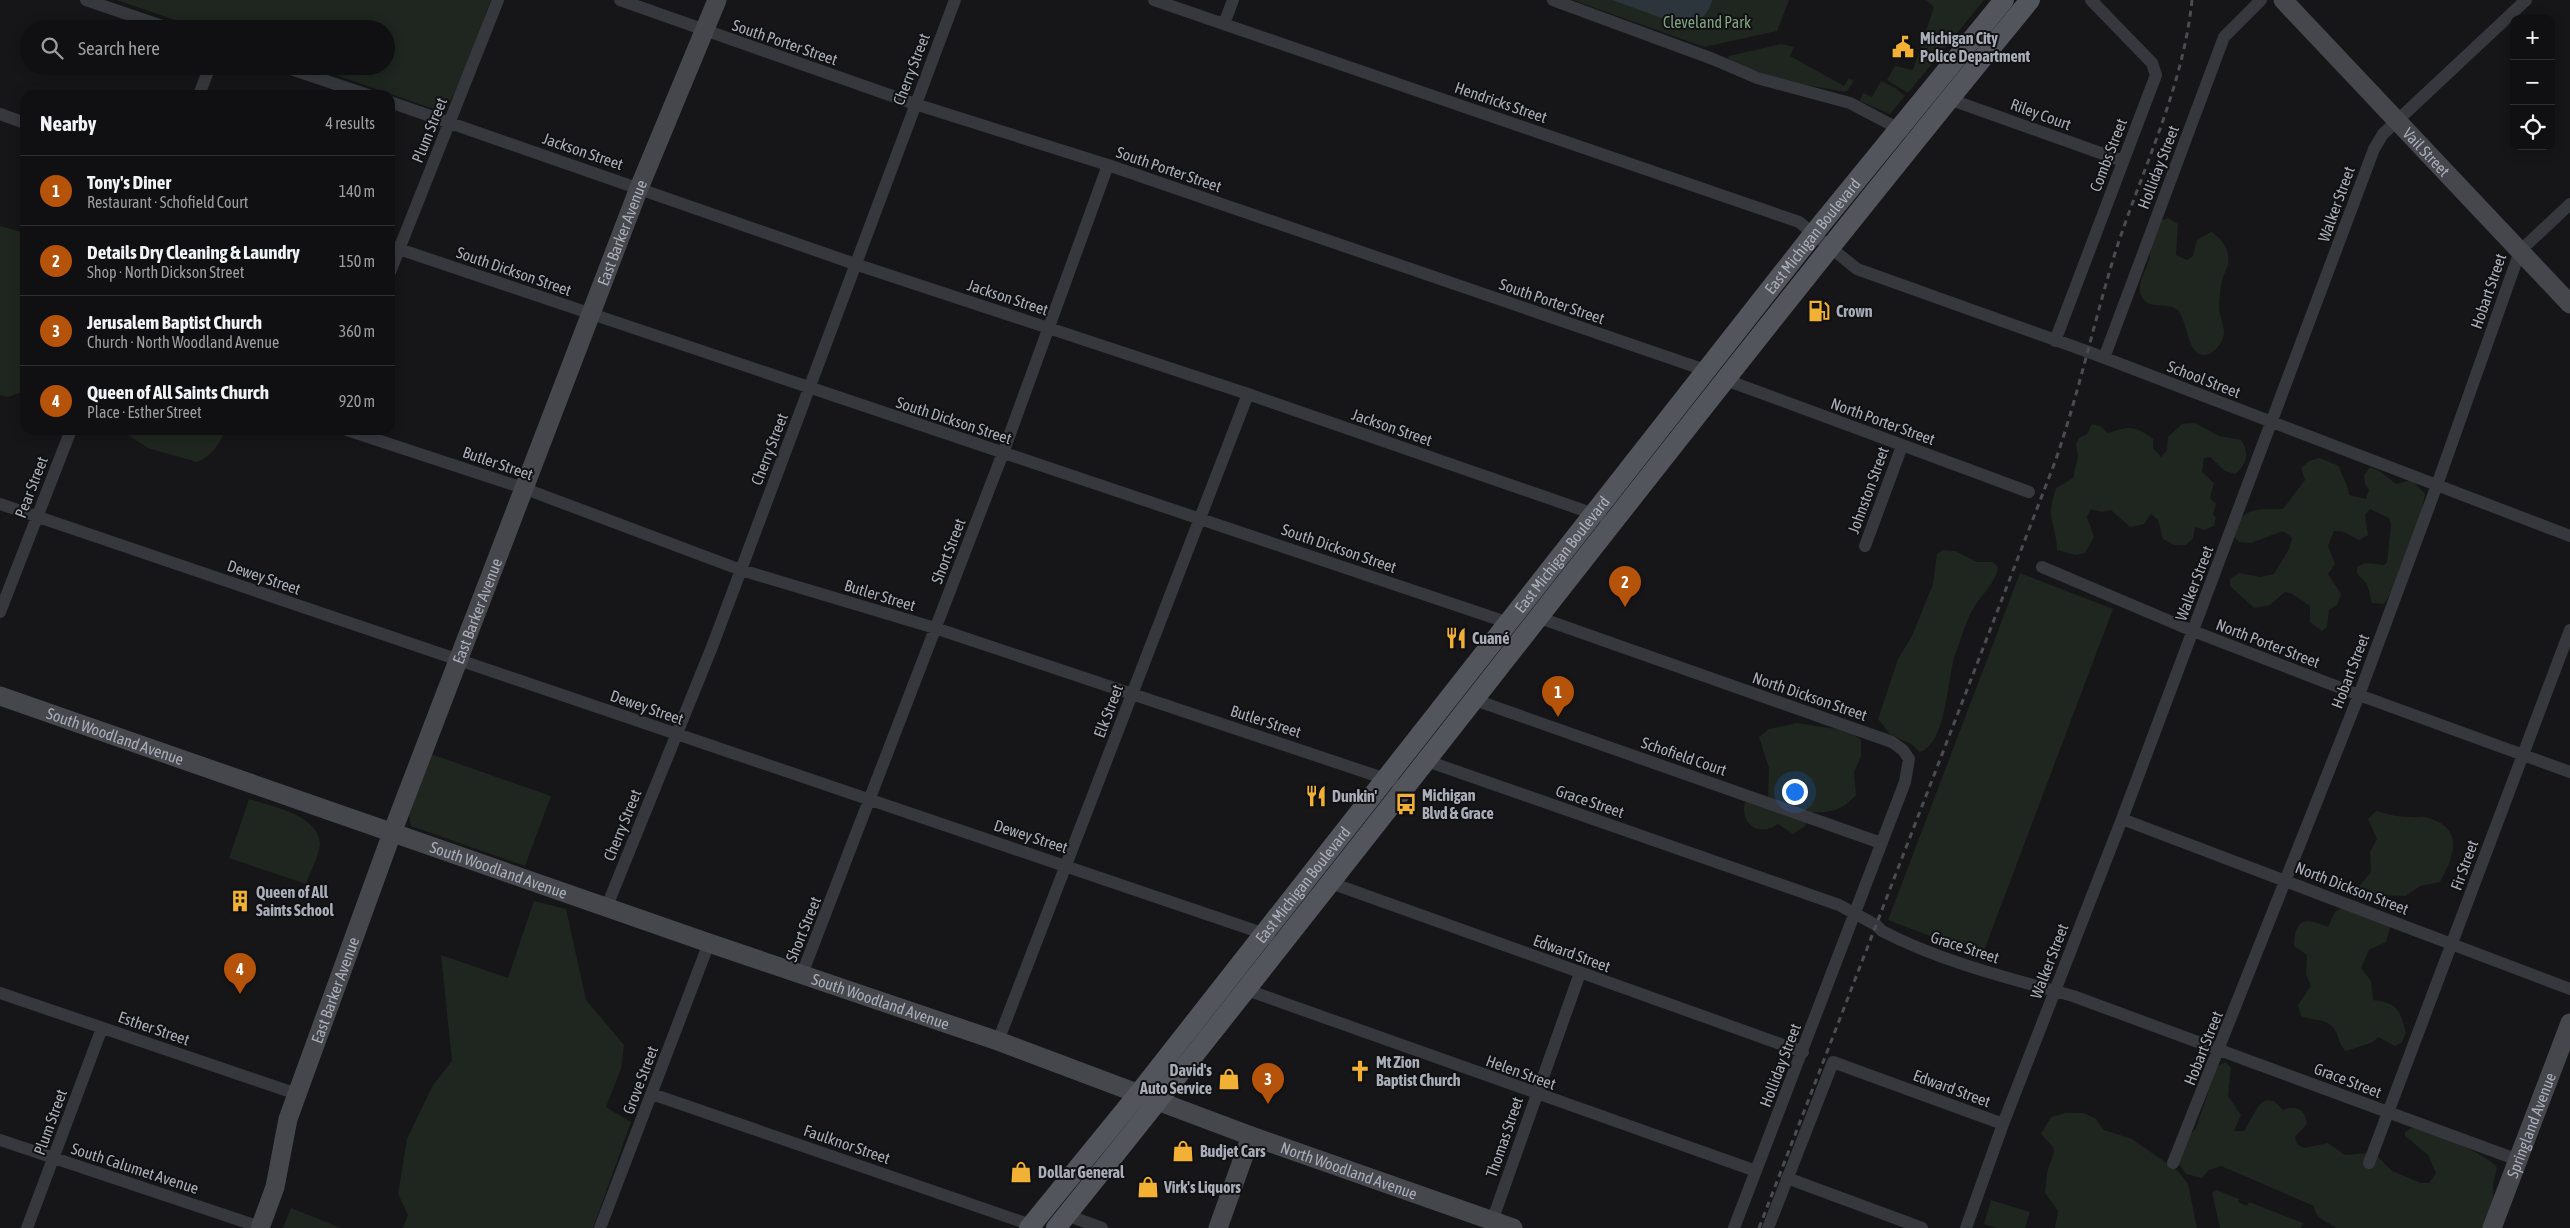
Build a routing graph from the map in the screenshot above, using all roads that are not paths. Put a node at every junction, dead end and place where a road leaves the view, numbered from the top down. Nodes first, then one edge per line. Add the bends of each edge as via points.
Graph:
1 (86, 0) edge
2 (498, 0) edge
3 (620, 0) edge
4 (717, 0) edge
5 (955, 0) edge
6 (1154, 0) edge
7 (1233, 0) edge
8 (1553, 0) edge
9 (2004, 0) edge
10 (2030, 0) edge
11 (2091, 0) edge
12 (2262, 0) edge
13 (2283, 0) edge
14 (2526, 0) edge
15 (145, 20) edge
16 (1224, 24) junction
17 (705, 31) junction
18 (207, 75) edge
19 (309, 75) edge
20 (201, 90) edge
21 (353, 90) edge
22 (1949, 98) junction
23 (395, 104) edge
24 (915, 104) junction
25 (0, 114) edge
26 (20, 120) edge
27 (2398, 121) junction
28 (449, 122) junction
29 (1908, 134) junction
30 (2123, 161) junction
31 (1108, 165) junction
32 (639, 188) junction
33 (2570, 204) edge
34 (1814, 233) junction
35 (395, 247) edge
36 (1830, 247) junction
37 (2520, 251) junction
38 (856, 264) junction
39 (2570, 304) edge
40 (590, 315) junction
41 (1049, 327) junction
42 (2055, 340) junction
43 (2104, 358) junction
44 (1708, 371) junction
45 (1726, 380) junction
46 (810, 389) junction
47 (1248, 394) junction
48 (2272, 422) junction
49 (69, 435) edge
50 (362, 435) edge
51 (1902, 446) junction
52 (1003, 453) junction
53 (2437, 485) junction
54 (523, 488) junction
55 (2029, 492) dead end
56 (0, 504) edge
57 (1595, 514) junction
58 (38, 517) junction
59 (1200, 518) junction
60 (1616, 522) junction
61 (2570, 536) edge
62 (1865, 546) dead end
63 (2042, 567) dead end
64 (741, 570) junction
65 (0, 612) edge
66 (1540, 618) junction
67 (1509, 623) junction
68 (936, 628) junction
69 (2570, 630) edge
70 (2193, 631) junction
71 (458, 660) junction
72 (1132, 694) junction
73 (2359, 695) junction
74 (0, 696) edge
75 (1475, 700) junction
76 (675, 734) junction
77 (1411, 748) junction
78 (2522, 754) junction
79 (1427, 761) junction
80 (2570, 772) edge
81 (1388, 778) junction
82 (1404, 790) junction
83 (871, 800) junction
84 (2122, 819) junction
85 (392, 833) junction
86 (1882, 843) junction
87 (1066, 864) junction
88 (2287, 881) junction
89 (1330, 883) junction
90 (607, 906) junction
91 (1854, 913) junction
92 (1265, 934) junction
93 (709, 943) junction
94 (2452, 944) junction
95 (1280, 948) junction
96 (1580, 973) junction
97 (802, 974) junction
98 (2570, 989) edge
99 (1247, 990) junction
100 (2055, 991) junction
101 (0, 992) edge
102 (2570, 1023) edge
103 (102, 1028) junction
104 (998, 1041) junction
105 (2220, 1049) junction
106 (1803, 1052) junction
107 (1139, 1093) junction
108 (297, 1094) junction
109 (652, 1094) junction
110 (1536, 1095) junction
111 (1158, 1100) junction
112 (2388, 1112) junction
113 (2003, 1124) junction
114 (1251, 1136) junction
115 (0, 1140) edge
116 (54, 1158) junction
117 (2518, 1160) junction
118 (2173, 1163) dead end
119 (2369, 1163) dead end
120 (1756, 1171) junction
121 (1787, 1178) junction
122 (1061, 1222) edge
123 (1491, 1224) edge
124 (1030, 1226) edge
125 (27, 1228) edge
126 (260, 1228) edge
127 (600, 1228) edge
128 (1102, 1228) edge
129 (1218, 1228) edge
130 (1513, 1228) edge
131 (1734, 1228) edge
132 (1768, 1228) edge
133 (1922, 1228) edge
134 (1966, 1228) edge
135 (2492, 1228) edge

1 - 15 street
2 - 28 street, Plum Street
3 - 17 street, South Porter Street
4 - 17 street, East Barker Avenue
5 - 24 street, Cherry Street
6 - 16 street, Hendricks Street
7 - 16 street
8 - 29 street via 1713,58 1757,78 1850,102
9 - 29 main road, East Michigan Boulevard
10 - 22 main road, East Michigan Boulevard
11 - 30 street, Combs Street via 2152,63 2156,75
12 - 43 street, Holliday Street via 2224,37
13 - 27 street, Vail Street
14 - 27 street, Walker Street
16 - 34 street, Hendricks Street via 1799,222
17 - 24 street, South Porter Street
17 - 32 street, East Barker Avenue
18 - 20 street
19 - 21 street
22 - 29 main road, East Michigan Boulevard
22 - 30 street, Riley Court
23 - 28 street, Jackson Street
24 - 31 street, South Porter Street
24 - 38 street, Cherry Street
25 - 26 street
27 - 37 street, Vail Street
27 - 48 street, Walker Street via 2382,134 2374,149
28 - 32 street, Jackson Street
28 - 35 street, Plum Street
29 - 34 main road, East Michigan Boulevard
29 - 36 main road, East Michigan Boulevard
30 - 42 street, Combs Street
31 - 41 street, Short Street
31 - 44 street, South Porter Street
32 - 38 street, Jackson Street
32 - 40 street, East Barker Avenue
33 - 37 street, Hobart Street
34 - 36 street, Hendricks Street
34 - 44 main road, East Michigan Boulevard
35 - 40 street, South Dickson Street
36 - 42 street, School Street via 1857,269
36 - 45 main road, East Michigan Boulevard
37 - 39 street, Vail Street
37 - 53 street, Hobart Street
38 - 41 street, Jackson Street
38 - 46 street, Cherry Street
40 - 46 street, South Dickson Street
40 - 54 street, East Barker Avenue
41 - 47 street, Jackson Street
41 - 52 street, Short Street
42 - 43 street, School Street
43 - 48 street, School Street
44 - 57 main road, East Michigan Boulevard
45 - 51 street, North Porter Street
45 - 60 main road, East Michigan Boulevard
46 - 52 street, South Dickson Street
46 - 64 street, Cherry Street
47 - 57 street, Jackson Street
47 - 59 street, Elk Street
48 - 53 street, School Street
48 - 70 street, Walker Street
49 - 58 street, Pear Street
50 - 54 street, Butler Street
51 - 55 street, North Porter Street
51 - 62 street, Johnston Street
52 - 59 street, South Dickson Street
52 - 68 street, Short Street
53 - 61 street, School Street
53 - 73 street, Hobart Street
54 - 64 street, Butler Street
54 - 71 street, East Barker Avenue
56 - 58 street, Dewey Street
57 - 60 street, Jackson Street
57 - 67 main road, East Michigan Boulevard
58 - 65 street, Pear Street
58 - 71 street, Dewey Street
59 - 67 street, South Dickson Street
59 - 72 street, Elk Street
60 - 66 main road, East Michigan Boulevard
63 - 70 street, North Porter Street
64 - 68 street, Butler Street
64 - 76 street, Cherry Street
66 - 75 main road, East Michigan Boulevard
66 - 86 street, North Dickson Street via 1892,742 1910,759
67 - 77 main road, East Michigan Boulevard
68 - 72 street, Butler Street
68 - 83 street, Short Street
69 - 78 street, Fir Street
70 - 73 street, North Porter Street
70 - 84 street, Walker Street
71 - 76 street, Dewey Street
71 - 85 street, East Barker Avenue
72 - 81 street, Butler Street
72 - 87 street, Elk Street
73 - 78 street, North Porter Street
73 - 88 street, Hobart Street
74 - 85 street, South Woodland Avenue
75 - 79 main road, East Michigan Boulevard
75 - 86 street, Schofield Court
76 - 83 street, Dewey Street
76 - 90 street, Cherry Street
77 - 79 street, Grace Street
77 - 81 main road, East Michigan Boulevard
78 - 80 street, North Porter Street
78 - 94 street, Fir Street
79 - 82 main road, East Michigan Boulevard
79 - 91 street, Grace Street via 1839,905
81 - 82 street, Butler Street
81 - 92 main road, East Michigan Boulevard
82 - 89 main road, East Michigan Boulevard
83 - 87 street, Dewey Street
83 - 97 street, Short Street
84 - 88 street, North Dickson Street
84 - 100 street, Walker Street
85 - 90 street, South Woodland Avenue
85 - 108 street, East Barker Avenue
86 - 91 street, North Dickson Street
87 - 92 street, Dewey Street
87 - 104 street, Elk Street
88 - 94 street, North Dickson Street
88 - 105 street, Hobart Street
89 - 95 main road, East Michigan Boulevard
89 - 96 street, Edward Street
90 - 93 street, South Woodland Avenue
91 - 100 street, Grace Street via 1882,931 1931,954
91 - 106 street, Holliday Street
92 - 95 street, Dewey Street
92 - 107 main road, East Michigan Boulevard
93 - 97 street, South Woodland Avenue
93 - 109 street, Grove Street
94 - 98 street, North Dickson Street
94 - 112 street, Fir Street
95 - 99 main road, East Michigan Boulevard
96 - 106 street, Edward Street
96 - 110 street, Thomas Street
97 - 104 street, South Woodland Avenue
99 - 110 street, Helen Street
99 - 111 main road, East Michigan Boulevard
100 - 105 street, Grace Street
100 - 113 street, Walker Street
101 - 103 street, Esther Street
102 - 117 street, Springland Avenue
103 - 108 street, Esther Street
103 - 116 street, Plum Street
104 - 107 street, South Woodland Avenue
105 - 112 street, Grace Street
105 - 118 street, Hobart Street
106 - 120 street, Holliday Street
107 - 111 street, North Woodland Avenue
107 - 124 main road, East Michigan Boulevard
108 - 126 street, East Barker Avenue via 283,1139 275,1187
109 - 124 street, Faulknor Street
109 - 127 street, Grove Street
110 - 120 street, Helen Street
110 - 123 street, Thomas Street
111 - 114 street, North Woodland Avenue
111 - 122 main road, East Michigan Boulevard
112 - 117 street, Grace Street
112 - 119 street
113 - 121 street, Edward Street via 1833,1062
113 - 134 street, Walker Street
114 - 123 street, North Woodland Avenue
114 - 129 street
115 - 116 street, South Calumet Avenue
116 - 125 street, Plum Street
116 - 126 street, South Calumet Avenue
117 - 135 street, Springland Avenue
120 - 131 street, Holliday Street
121 - 132 street
121 - 133 street
122 - 128 street
123 - 130 street, North Woodland Avenue

